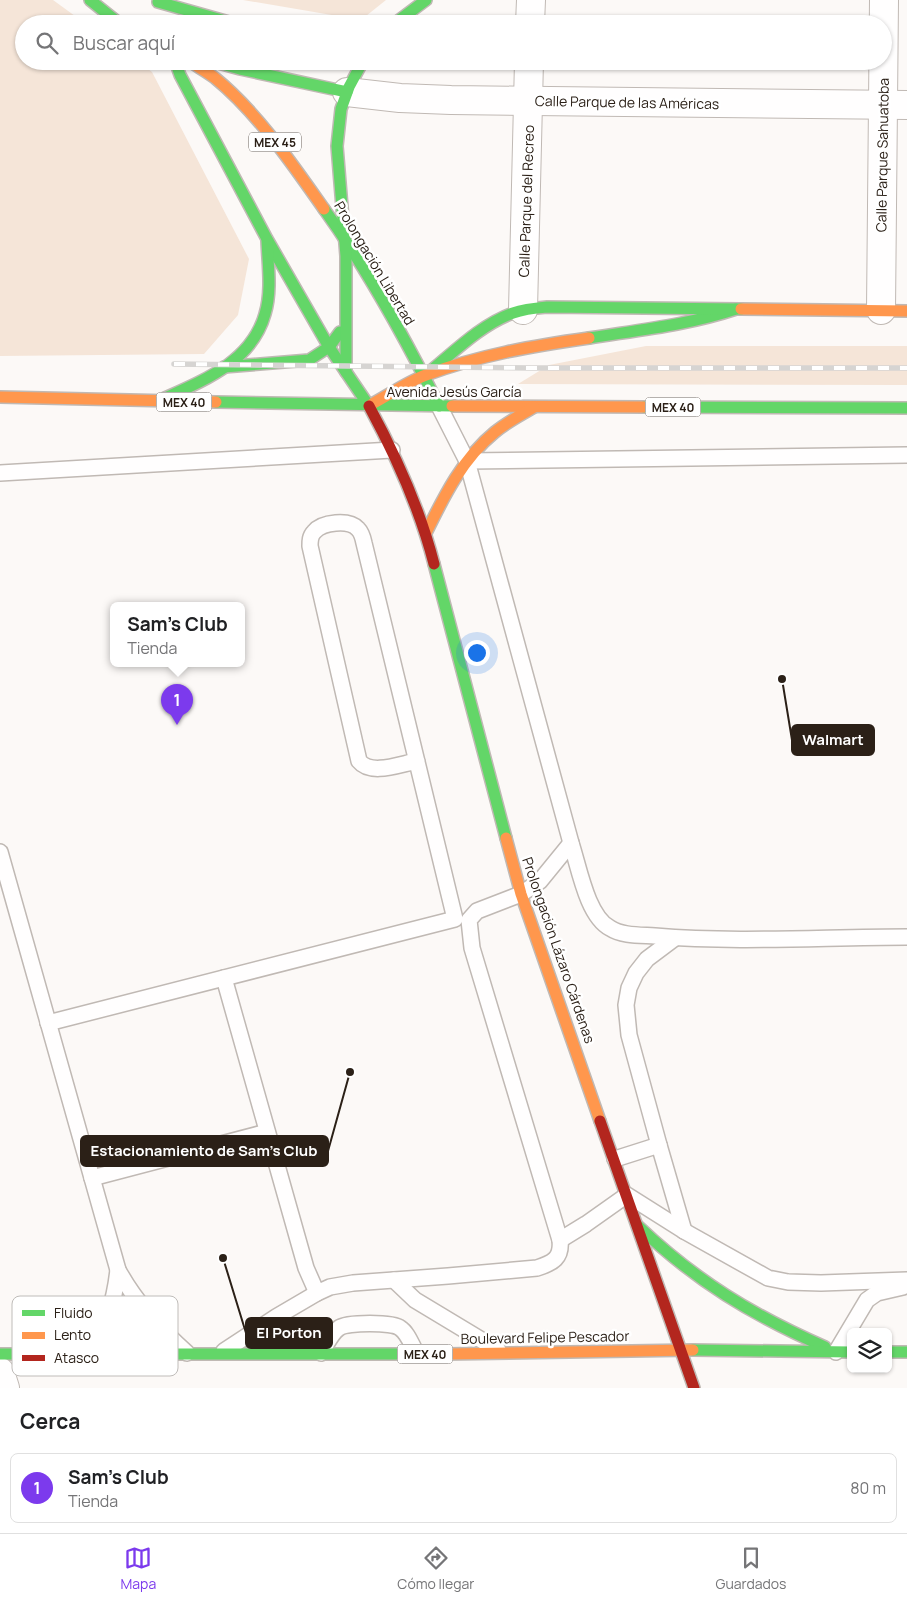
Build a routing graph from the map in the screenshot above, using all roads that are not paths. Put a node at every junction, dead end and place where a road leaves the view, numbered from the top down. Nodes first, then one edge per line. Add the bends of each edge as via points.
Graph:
1 (90, 0) edge
2 (426, 0) edge
3 (530, 0) edge
4 (884, 0) edge
5 (157, 1) edge
6 (109, 15) edge
7 (162, 15) edge
8 (205, 15) edge
9 (406, 15) edge
10 (530, 15) edge
11 (886, 15) edge
12 (178, 70) edge
13 (203, 70) edge
14 (240, 70) edge
15 (358, 70) edge
16 (530, 70) edge
17 (891, 70) edge
18 (347, 92) junction
19 (529, 101) junction
20 (895, 105) edge
21 (345, 238) junction
22 (267, 239) junction
23 (736, 309) junction
24 (523, 310) junction
25 (894, 310) edge
26 (348, 320) junction
27 (329, 347) junction
28 (224, 367) junction
29 (346, 372) junction
30 (424, 376) junction
31 (0, 397) edge
32 (159, 401) junction
33 (369, 406) junction
34 (439, 406) junction
35 (534, 407) junction
36 (907, 408) edge
37 (392, 450) junction
38 (907, 455) edge
39 (467, 461) junction
40 (0, 473) edge
41 (426, 534) junction
42 (417, 761) junction
43 (571, 843) junction
44 (0, 852) edge
45 (521, 894) junction
46 (907, 937) edge
47 (675, 938) junction
48 (224, 978) junction
49 (48, 1023) junction
50 (267, 1132) junction
51 (658, 1145) junction
52 (615, 1159) junction
53 (92, 1178) junction
54 (627, 1195) junction
55 (638, 1226) junction
56 (684, 1231) junction
57 (560, 1240) junction
58 (118, 1270) junction
59 (394, 1280) junction
60 (907, 1280) edge
61 (907, 1286) edge
62 (317, 1293) junction
63 (114, 1296) edge
64 (134, 1296) edge
65 (178, 1345) edge
66 (682, 1350) junction
67 (843, 1352) edge
68 (892, 1352) edge
69 (907, 1352) edge
70 (178, 1353) edge
71 (187, 1353) junction
72 (220, 1353) junction
73 (321, 1353) junction
74 (417, 1354) junction
75 (504, 1354) junction
76 (0, 1372) edge
77 (5, 1388) edge
78 (694, 1388) edge

1 - 6 main road
2 - 9 main road
3 - 10 street
4 - 11 street, Calle Parque Sahuatoba
5 - 7 main road
5 - 8 main road
12 - 22 main road
13 - 21 main road, Prolongación Libertad / MEX 45 via 245,107 286,155
14 - 18 main road
15 - 18 main road
16 - 19 street, Calle Parque del Recreo
17 - 20 street, Calle Parque Sahuatoba
18 - 19 street, Calle Parque de las Américas via 400,98
18 - 21 main road via 336,141
19 - 20 street, Calle Parque de las Américas
19 - 24 street, Calle Parque del Recreo
20 - 25 street, Calle Parque Sahuatoba
21 - 26 main road
21 - 30 main road, Prolongación Libertad / MEX 45
22 - 27 main road
22 - 28 main road via 265,314 257,336 244,353
23 - 24 main road, Avenida Jesús García via 547,307
23 - 25 main road, Avenida Jesús García
23 - 30 main road via 676,325 492,354
24 - 30 main road, Avenida Jesús García via 487,327
26 - 27 main road
26 - 29 main road
27 - 28 main road via 309,360
27 - 29 main road
28 - 32 main road
29 - 33 main road
30 - 33 main road
30 - 34 main road, Prolongación Libertad / MEX 45
31 - 32 main road, Avenida Jesús García / MEX 40
32 - 33 main road, Avenida Jesús García / MEX 40
33 - 34 main road, Avenida Jesús García / MEX 40
33 - 37 main road, Prolongación Lázaro Cárdenas
34 - 35 main road, Avenida Jesús García / MEX 40
34 - 39 lane
35 - 36 main road, Avenida Jesús García / MEX 40
35 - 39 main road via 490,436
37 - 40 lane
37 - 41 main road, Prolongación Lázaro Cárdenas
38 - 39 lane
39 - 41 main road via 451,484
39 - 43 lane
41 - 45 main road, Prolongación Lázaro Cárdenas
42 - 42 lane via 362,535 349,523 321,527 314,531 310,546 359,761 366,767 377,769
42 - 48 lane via 455,919
43 - 45 lane via 540,880
43 - 47 lane via 590,903 602,922 620,932
44 - 49 lane
45 - 52 main road, Prolongación Lázaro Cárdenas
45 - 57 lane via 477,910 469,920 472,948
46 - 47 lane
47 - 51 lane via 636,973 626,1005 629,1036
48 - 49 lane
48 - 50 lane
49 - 53 lane
50 - 53 lane
50 - 62 lane via 308,1275
51 - 52 lane
51 - 56 lane
52 - 54 main road, Prolongación Lázaro Cárdenas
53 - 58 lane
54 - 55 main road, Prolongación Lázaro Cárdenas
54 - 56 lane
54 - 57 lane
55 - 66 main road, Prolongación Lázaro Cárdenas
55 - 67 main road via 680,1265 743,1308 804,1338
56 - 60 lane via 768,1278 821,1283
57 - 59 lane via 561,1248 556,1258 537,1268
58 - 63 lane
58 - 64 lane
59 - 62 lane via 339,1285
59 - 75 lane via 415,1300
61 - 67 lane via 877,1293 867,1300
62 - 72 lane
65 - 71 lane
66 - 67 main road, Boulevard Felipe Pescador / MEX 40
66 - 75 main road, Boulevard Felipe Pescador / MEX 40
66 - 78 main road, Prolongación Lázaro Cárdenas
68 - 69 main road
70 - 71 main road, Boulevard Felipe Pescador / MEX 40
71 - 72 main road, Boulevard Felipe Pescador / MEX 40
72 - 73 main road, Boulevard Felipe Pescador / MEX 40
73 - 74 main road, Boulevard Felipe Pescador / MEX 40
73 - 74 lane via 340,1327 390,1324 404,1331
74 - 75 main road, Boulevard Felipe Pescador / MEX 40
76 - 77 street

